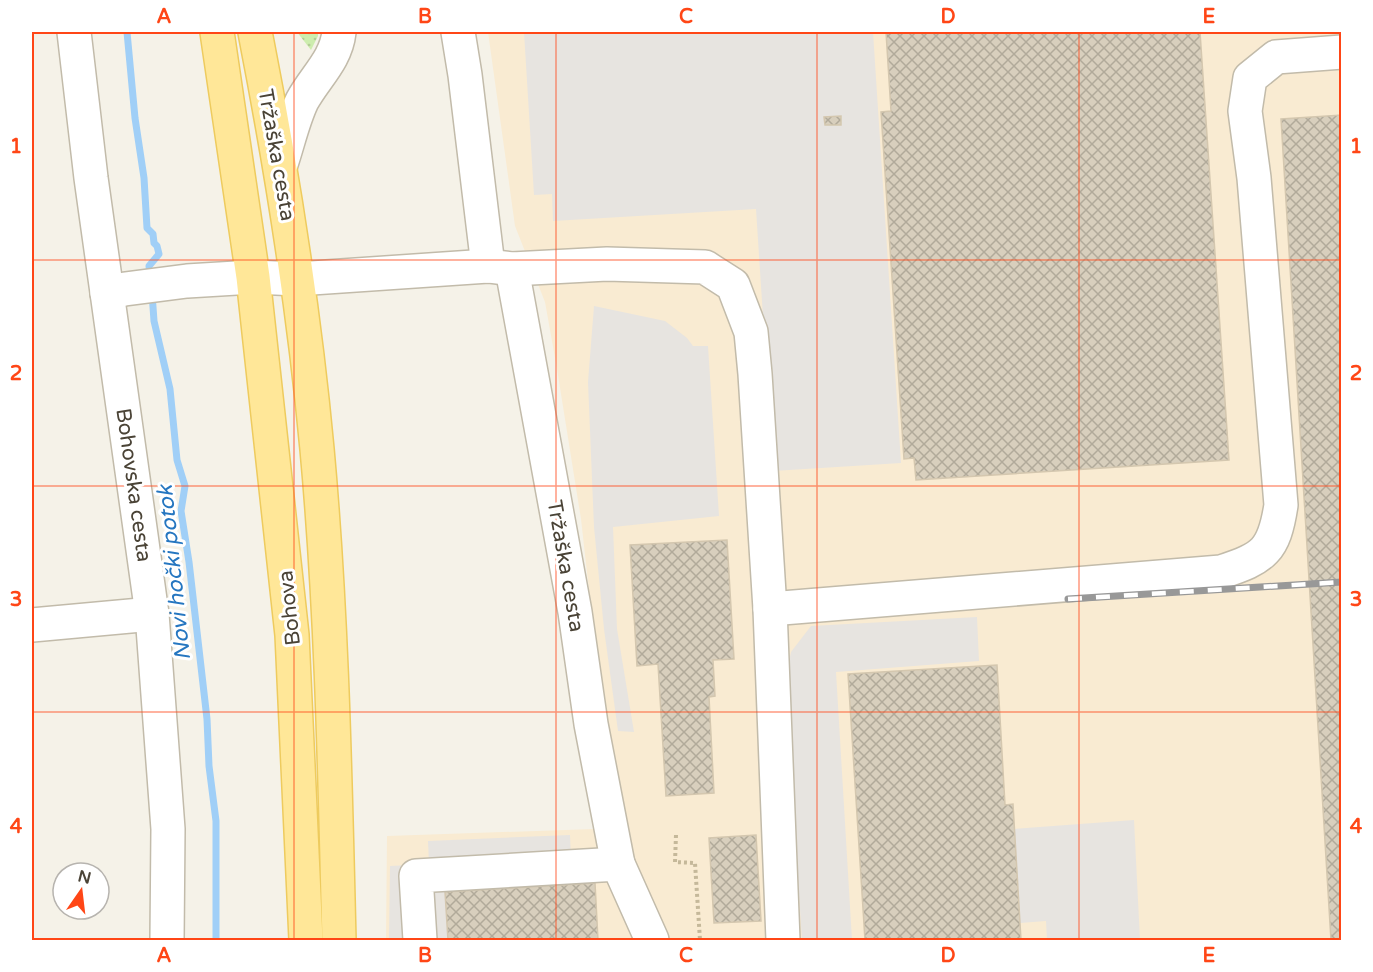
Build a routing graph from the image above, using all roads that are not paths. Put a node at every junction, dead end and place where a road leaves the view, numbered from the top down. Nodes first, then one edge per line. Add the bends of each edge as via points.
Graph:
1 (74, 32) edge
2 (217, 32) edge
3 (255, 32) edge
4 (339, 32) edge
5 (458, 32) edge
6 (1341, 52) edge
7 (281, 164) junction
8 (500, 267) junction
9 (253, 277) junction
10 (297, 279) junction
11 (116, 291) junction
12 (770, 609) junction
13 (152, 614) junction
14 (32, 625) edge
15 (618, 864) junction
16 (167, 940) edge
17 (306, 940) edge
18 (339, 940) edge
19 (420, 940) edge
20 (652, 940) edge
21 (783, 940) edge

1 - 11 street, Bohovska cesta via 90,178
2 - 9 main road, Tržaška cesta
3 - 7 main road, Tržaška cesta
4 - 7 street via 328,64 302,101
5 - 8 street, Tržaška cesta
6 - 12 street via 1276,57 1250,78 1245,111 1281,505 1277,532 1259,556 1221,572
7 - 10 main road, Tržaška cesta
8 - 10 street
8 - 12 street via 705,267 733,285 751,332
8 - 15 street, Tržaška cesta via 575,612 591,724
9 - 10 street
9 - 11 street
9 - 17 main road, Bohova via 292,634
10 - 18 main road, Bohova via 317,450 327,599
11 - 13 street, Bohovska cesta
12 - 21 street
13 - 14 street
13 - 16 street, Bohovska cesta via 168,829
15 - 19 street via 416,876
15 - 20 street, Tržaška cesta

